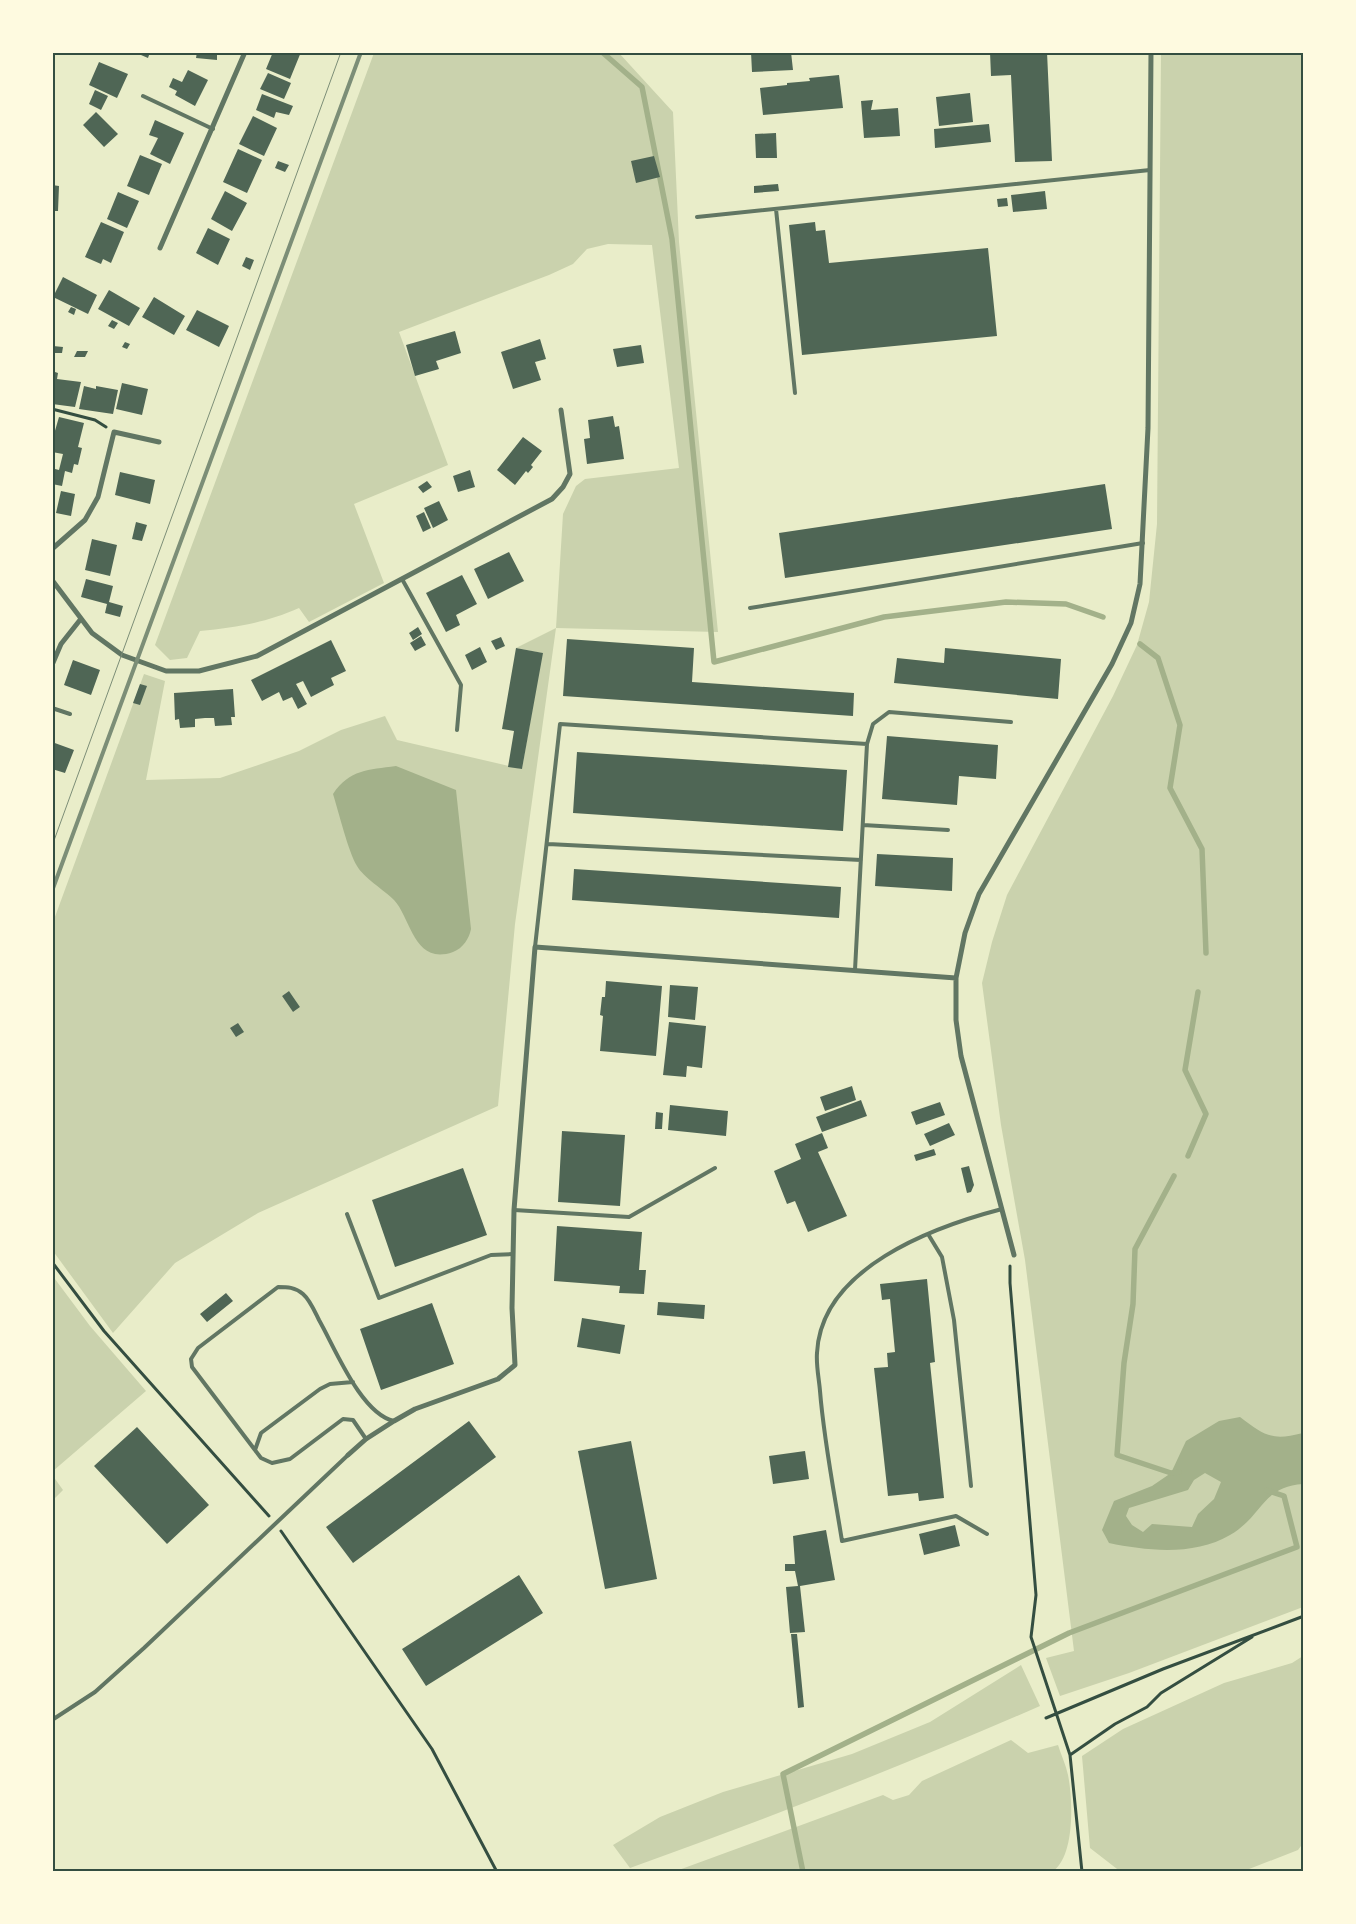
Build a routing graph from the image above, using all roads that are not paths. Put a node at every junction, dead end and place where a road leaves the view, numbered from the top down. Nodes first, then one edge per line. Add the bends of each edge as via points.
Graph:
1 (245, 52) edge
2 (1151, 52) edge
3 (143, 96) dead end
4 (213, 129) junction
5 (1150, 170) junction
6 (776, 209) junction
7 (697, 217) dead end
8 (160, 248) dead end
9 (795, 393) dead end
10 (561, 410) dead end
11 (160, 442) dead end
12 (1143, 542) junction
13 (52, 549) edge
14 (402, 579) junction
15 (52, 580) edge
16 (750, 608) dead end
17 (80, 620) junction
18 (52, 665) edge
19 (52, 708) edge
20 (70, 714) dead end
21 (1012, 722) dead end
22 (457, 730) dead end
23 (867, 744) junction
24 (862, 825) junction
25 (948, 830) dead end
26 (548, 844) junction
27 (861, 860) junction
28 (535, 947) junction
29 (855, 970) junction
30 (956, 978) junction
31 (715, 1168) dead end
32 (1002, 1209) junction
33 (514, 1210) junction
34 (346, 1214) dead end
35 (928, 1234) junction
36 (513, 1254) junction
37 (1014, 1255) road end
38 (353, 1382) junction
39 (394, 1421) junction
40 (366, 1439) junction
41 (255, 1450) junction
42 (348, 1455) joint
43 (971, 1486) dead end
44 (987, 1534) dead end
45 (52, 1720) edge

1 - 4 street
2 - 5 street
3 - 4 lane
4 - 8 street
5 - 6 lane
5 - 12 street via 1148,428
6 - 7 lane
6 - 9 lane
10 - 14 street via 570,474 552,499
11 - 13 street via 114,432 98,497 85,520
12 - 16 lane
12 - 30 street via 1140,584 1131,623 1112,664 978,894 965,933
14 - 17 street via 257,656 199,671 166,671 149,667 110,648
14 - 22 lane via 461,684
15 - 17 street
17 - 18 street via 61,644
19 - 20 lane
21 - 23 lane via 889,712 873,724
23 - 24 lane
23 - 26 lane via 560,724
24 - 25 lane
24 - 27 lane
26 - 27 lane
26 - 28 lane
27 - 29 lane
28 - 29 street
28 - 33 street
29 - 30 street
30 - 32 street via 956,1020 961,1056
31 - 33 lane via 629,1217
32 - 35 lane via 954,1222
32 - 37 street
33 - 36 street
34 - 36 lane via 379,1298 492,1255
35 - 43 lane via 942,1257 954,1320
35 - 44 lane via 874,1262 855,1277 836,1298 824,1320 817,1352 820,1399 842,1541 956,1516
36 - 39 street via 515,1365 498,1379 415,1409
38 - 39 lane via 383,1419
38 - 41 lane via 330,1384 320,1389 261,1433
38 - 41 lane via 303,1294 290,1287 278,1287 198,1348 191,1359 192,1367
39 - 40 street
40 - 41 lane via 353,1420 343,1419 290,1459 272,1463
40 - 42 street
42 - 45 lane via 95,1692

